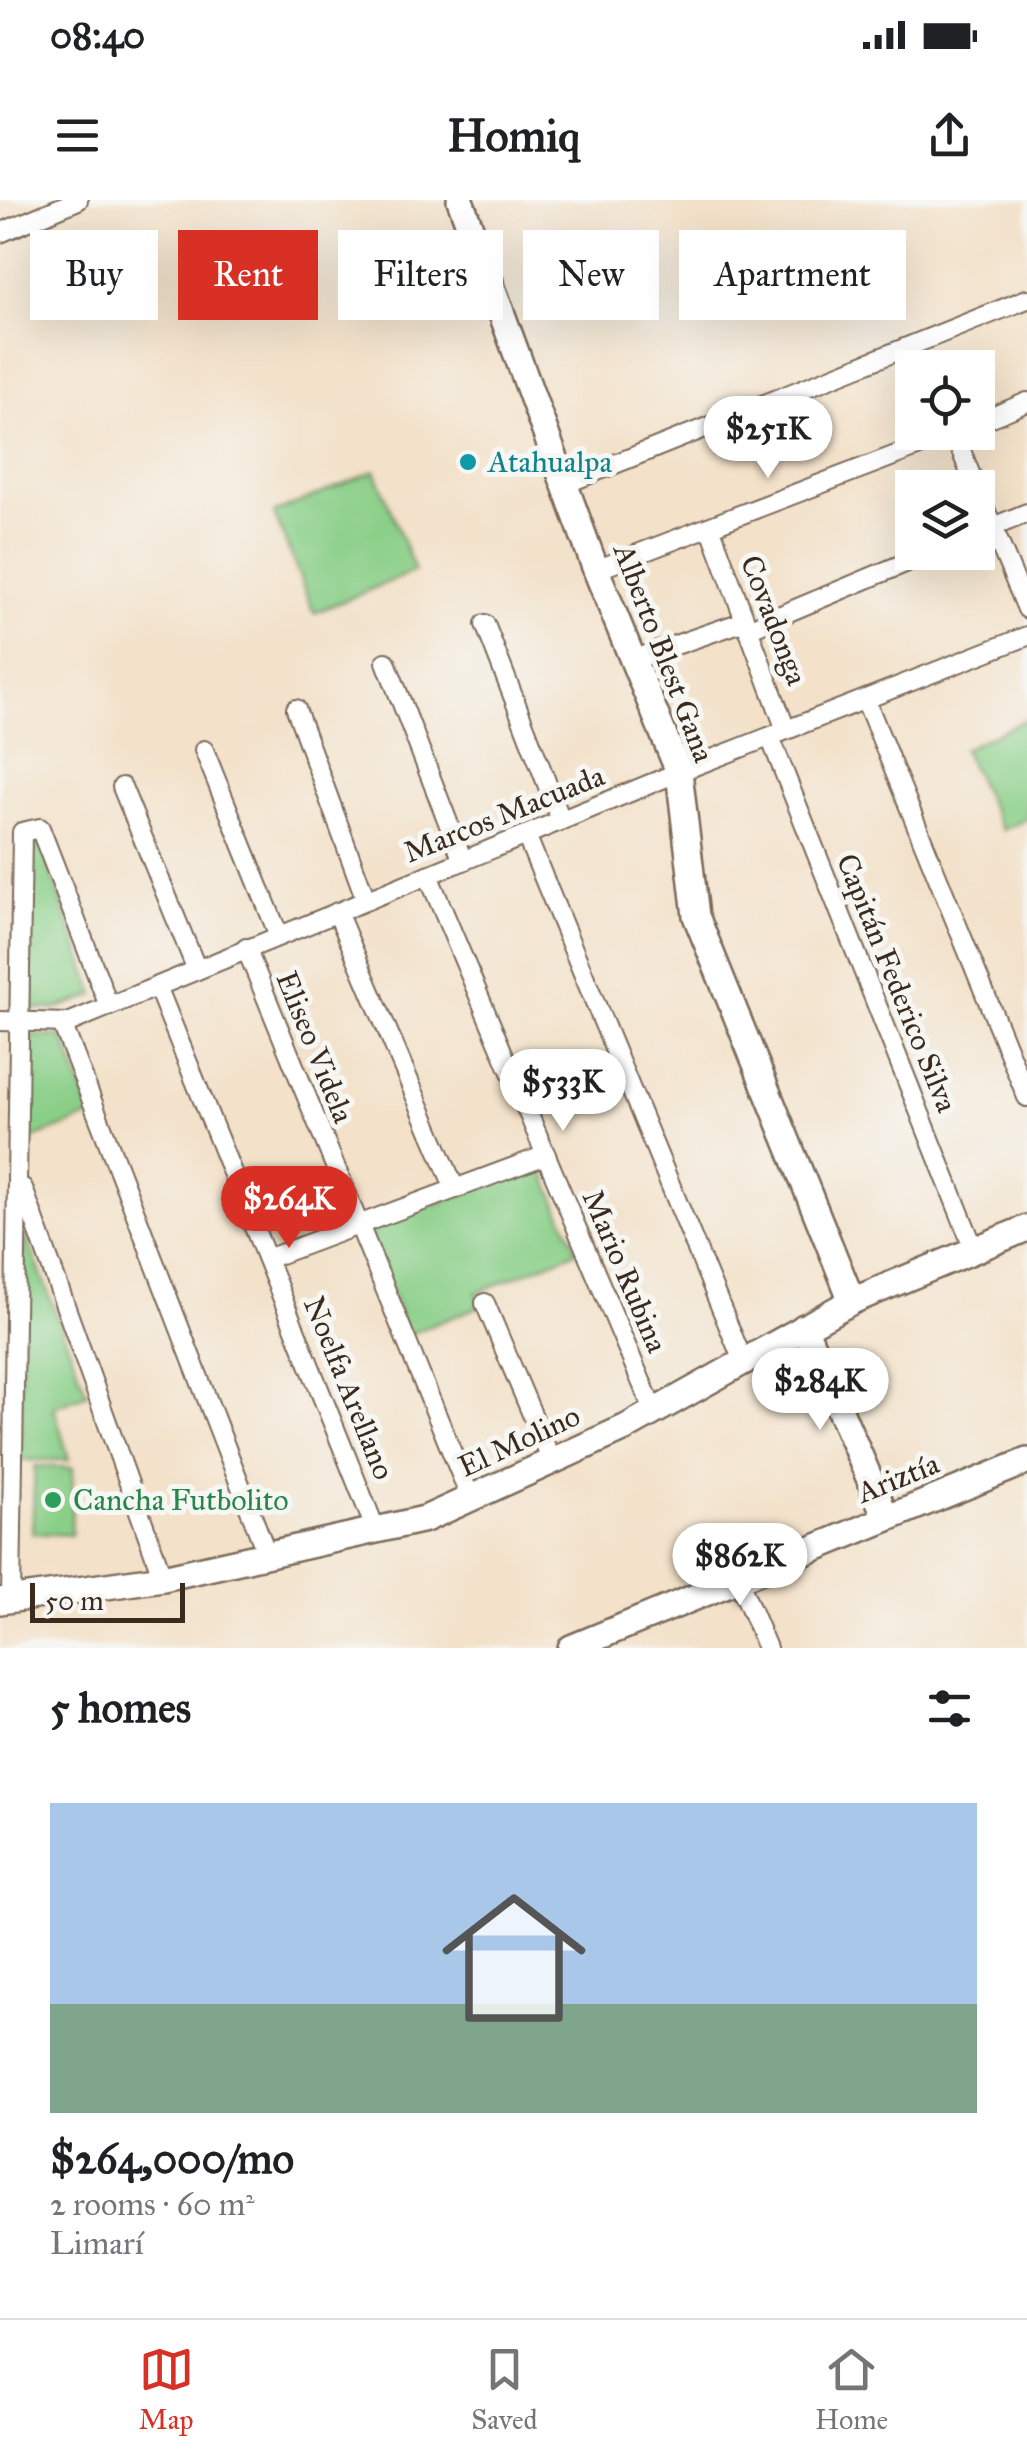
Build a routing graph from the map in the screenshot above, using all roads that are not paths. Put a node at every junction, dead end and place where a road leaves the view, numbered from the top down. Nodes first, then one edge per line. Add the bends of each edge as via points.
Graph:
1 (78, 200) edge
2 (460, 200) edge
3 (0, 233) edge
4 (1027, 299) edge
5 (1027, 402) edge
6 (995, 416) edge
7 (911, 450) edge
8 (564, 484) junction
9 (1027, 512) edge
10 (995, 525) edge
11 (710, 528) junction
12 (995, 550) edge
13 (895, 566) edge
14 (596, 570) junction
15 (1027, 609) edge
16 (485, 624) dead end
17 (746, 625) junction
18 (1027, 636) edge
19 (632, 660) junction
20 (386, 662) dead end
21 (866, 701) junction
22 (296, 708) dead end
23 (778, 734) junction
24 (204, 750) dead end
25 (679, 772) junction
26 (122, 788) dead end
27 (561, 820) junction
28 (526, 835) junction
29 (463, 861) junction
30 (428, 875) junction
31 (366, 900) junction
32 (337, 912) junction
33 (279, 936) junction
34 (246, 948) junction
35 (197, 970) junction
36 (157, 986) junction
37 (108, 1006) junction
38 (10, 1022) edge
39 (62, 1023) junction
40 (1027, 1097) edge
41 (546, 1155) junction
42 (455, 1189) junction
43 (13, 1190) edge
44 (356, 1224) junction
45 (1027, 1228) edge
46 (974, 1249) junction
47 (267, 1259) junction
48 (852, 1301) junction
49 (485, 1303) dead end
50 (804, 1327) junction
51 (743, 1360) junction
52 (654, 1412) junction
53 (1027, 1461) edge
54 (553, 1464) junction
55 (472, 1499) junction
56 (886, 1516) junction
57 (377, 1533) junction
58 (268, 1557) junction
59 (163, 1578) junction
60 (738, 1579) junction
61 (5, 1600) edge
62 (572, 1648) edge
63 (767, 1648) edge

1 - 3 street
2 - 8 main road, Alberto Blest Gana
4 - 8 street
5 - 6 street
7 - 11 street
8 - 14 main road, Alberto Blest Gana
9 - 10 street
11 - 14 street
11 - 17 street, Covadonga
12 - 15 street
13 - 17 street
14 - 19 main road, Alberto Blest Gana
16 - 27 street
17 - 19 street
17 - 23 street, Covadonga
18 - 21 street, Marcos Macuada
19 - 25 main road, Alberto Blest Gana
20 - 29 street
21 - 23 street, Marcos Macuada
21 - 40 street
22 - 31 street
23 - 25 street, Marcos Macuada
23 - 46 street, Capitán Federico Silva
24 - 33 street, Eliseo Videla
25 - 27 street, Marcos Macuada
25 - 48 main road, Alberto Blest Gana via 696,916
26 - 35 street
27 - 28 street, Marcos Macuada
28 - 29 street, Marcos Macuada
28 - 51 street
29 - 30 street, Marcos Macuada
30 - 31 street, Marcos Macuada
30 - 41 street, Mario Rubina
31 - 32 street, Marcos Macuada
32 - 33 street, Marcos Macuada
32 - 42 street
33 - 34 street, Marcos Macuada
34 - 35 street, Marcos Macuada
34 - 44 street, Eliseo Videla
35 - 36 street, Marcos Macuada
36 - 37 street, Marcos Macuada
36 - 47 street, Noelfa Arellano
37 - 38 street via 40,828 22,832
37 - 39 street, Marcos Macuada
38 - 39 street, Marcos Macuada
38 - 43 street
39 - 58 street
41 - 42 street
41 - 52 street, Mario Rubina
42 - 44 street
43 - 59 street
43 - 61 street
44 - 47 street
44 - 55 street, Eliseo Videla
45 - 46 main road, El Molino
46 - 48 main road, El Molino
47 - 57 street, Noelfa Arellano
48 - 50 main road, El Molino
49 - 54 street
50 - 51 main road, El Molino
50 - 56 main road
51 - 52 main road, El Molino
52 - 54 main road, El Molino
53 - 56 main road, Ariztía
54 - 55 main road, El Molino
55 - 57 main road, El Molino
56 - 60 main road, Ariztía
57 - 58 main road, El Molino
58 - 59 main road, El Molino
59 - 61 main road, El Molino
60 - 62 main road, Ariztía
60 - 63 street

